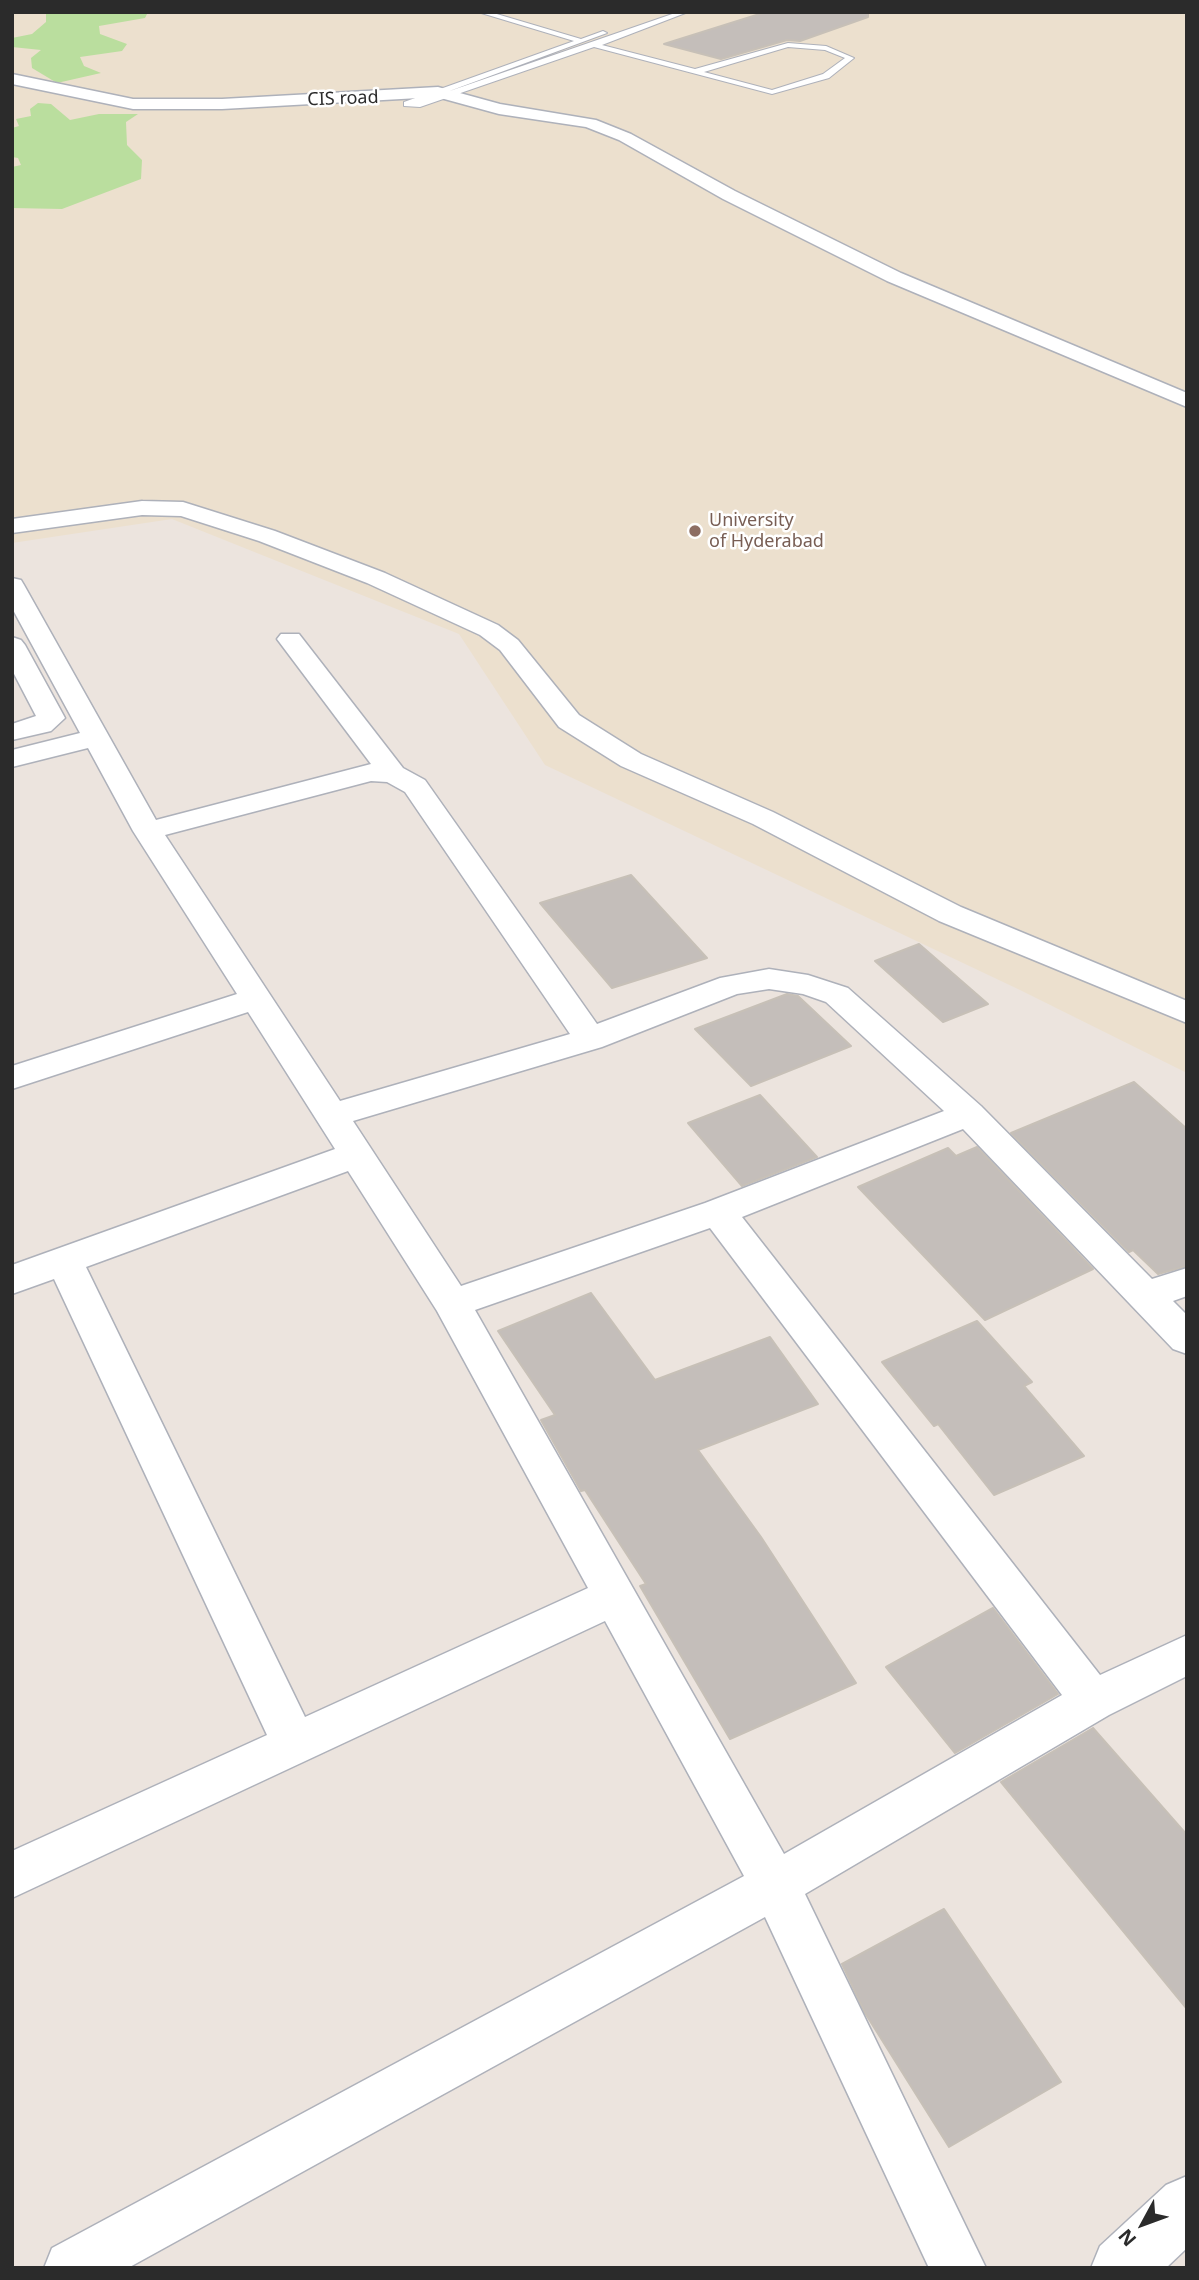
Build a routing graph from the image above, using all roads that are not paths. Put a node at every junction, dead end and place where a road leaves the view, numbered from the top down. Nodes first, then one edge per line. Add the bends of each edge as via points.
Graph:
1 (481, 12) edge
2 (662, 12) edge
3 (685, 12) edge
4 (580, 41) junction
5 (594, 45) junction
6 (698, 71) junction
7 (12, 79) edge
8 (442, 94) junction
9 (1187, 401) edge
10 (12, 526) edge
11 (12, 586) edge
12 (290, 639) dead end
13 (12, 645) edge
14 (12, 732) edge
15 (96, 737) junction
16 (12, 760) edge
17 (393, 774) junction
18 (148, 831) junction
19 (256, 999) junction
20 (1187, 1013) edge
21 (590, 1039) junction
22 (12, 1078) edge
23 (969, 1114) junction
24 (330, 1116) junction
25 (355, 1155) junction
26 (718, 1212) junction
27 (64, 1261) junction
28 (12, 1280) edge
29 (1187, 1282) edge
30 (1146, 1296) junction
31 (452, 1303) junction
32 (1187, 1339) edge
33 (615, 1596) junction
34 (1187, 1654) edge
35 (1093, 1701) junction
36 (295, 1745) junction
37 (12, 1875) edge
38 (775, 1885) junction
39 (1187, 2206) edge
40 (72, 2268) edge
41 (958, 2268) edge
42 (1122, 2268) edge

1 - 4 lane
2 - 4 lane, CIS road
3 - 5 lane
4 - 8 lane, CIS road
5 - 6 lane
5 - 8 lane
6 - 6 lane via 772,92 826,76 850,58 826,48 788,45
7 - 8 street, CIS road via 134,104
8 - 9 street via 606,128 894,277
10 - 20 street via 142,508 183,509 376,578 489,630 509,645 569,721 631,760 763,818 950,914
11 - 15 street
12 - 17 street
13 - 14 street via 51,714 48,722
15 - 16 street
15 - 18 street
17 - 18 street via 370,772
17 - 21 street via 415,786
18 - 19 street
19 - 22 street
19 - 24 street
21 - 23 street via 731,985 769,979 808,985 837,995
21 - 24 street
23 - 26 street
23 - 30 street
24 - 25 street
25 - 27 street
25 - 31 street
26 - 31 street
26 - 35 street
27 - 28 street
27 - 36 street
29 - 30 street
30 - 32 street
31 - 33 street
33 - 36 street
33 - 38 street
34 - 35 street
35 - 38 street
36 - 37 street
38 - 40 street
38 - 41 street
39 - 42 main road

